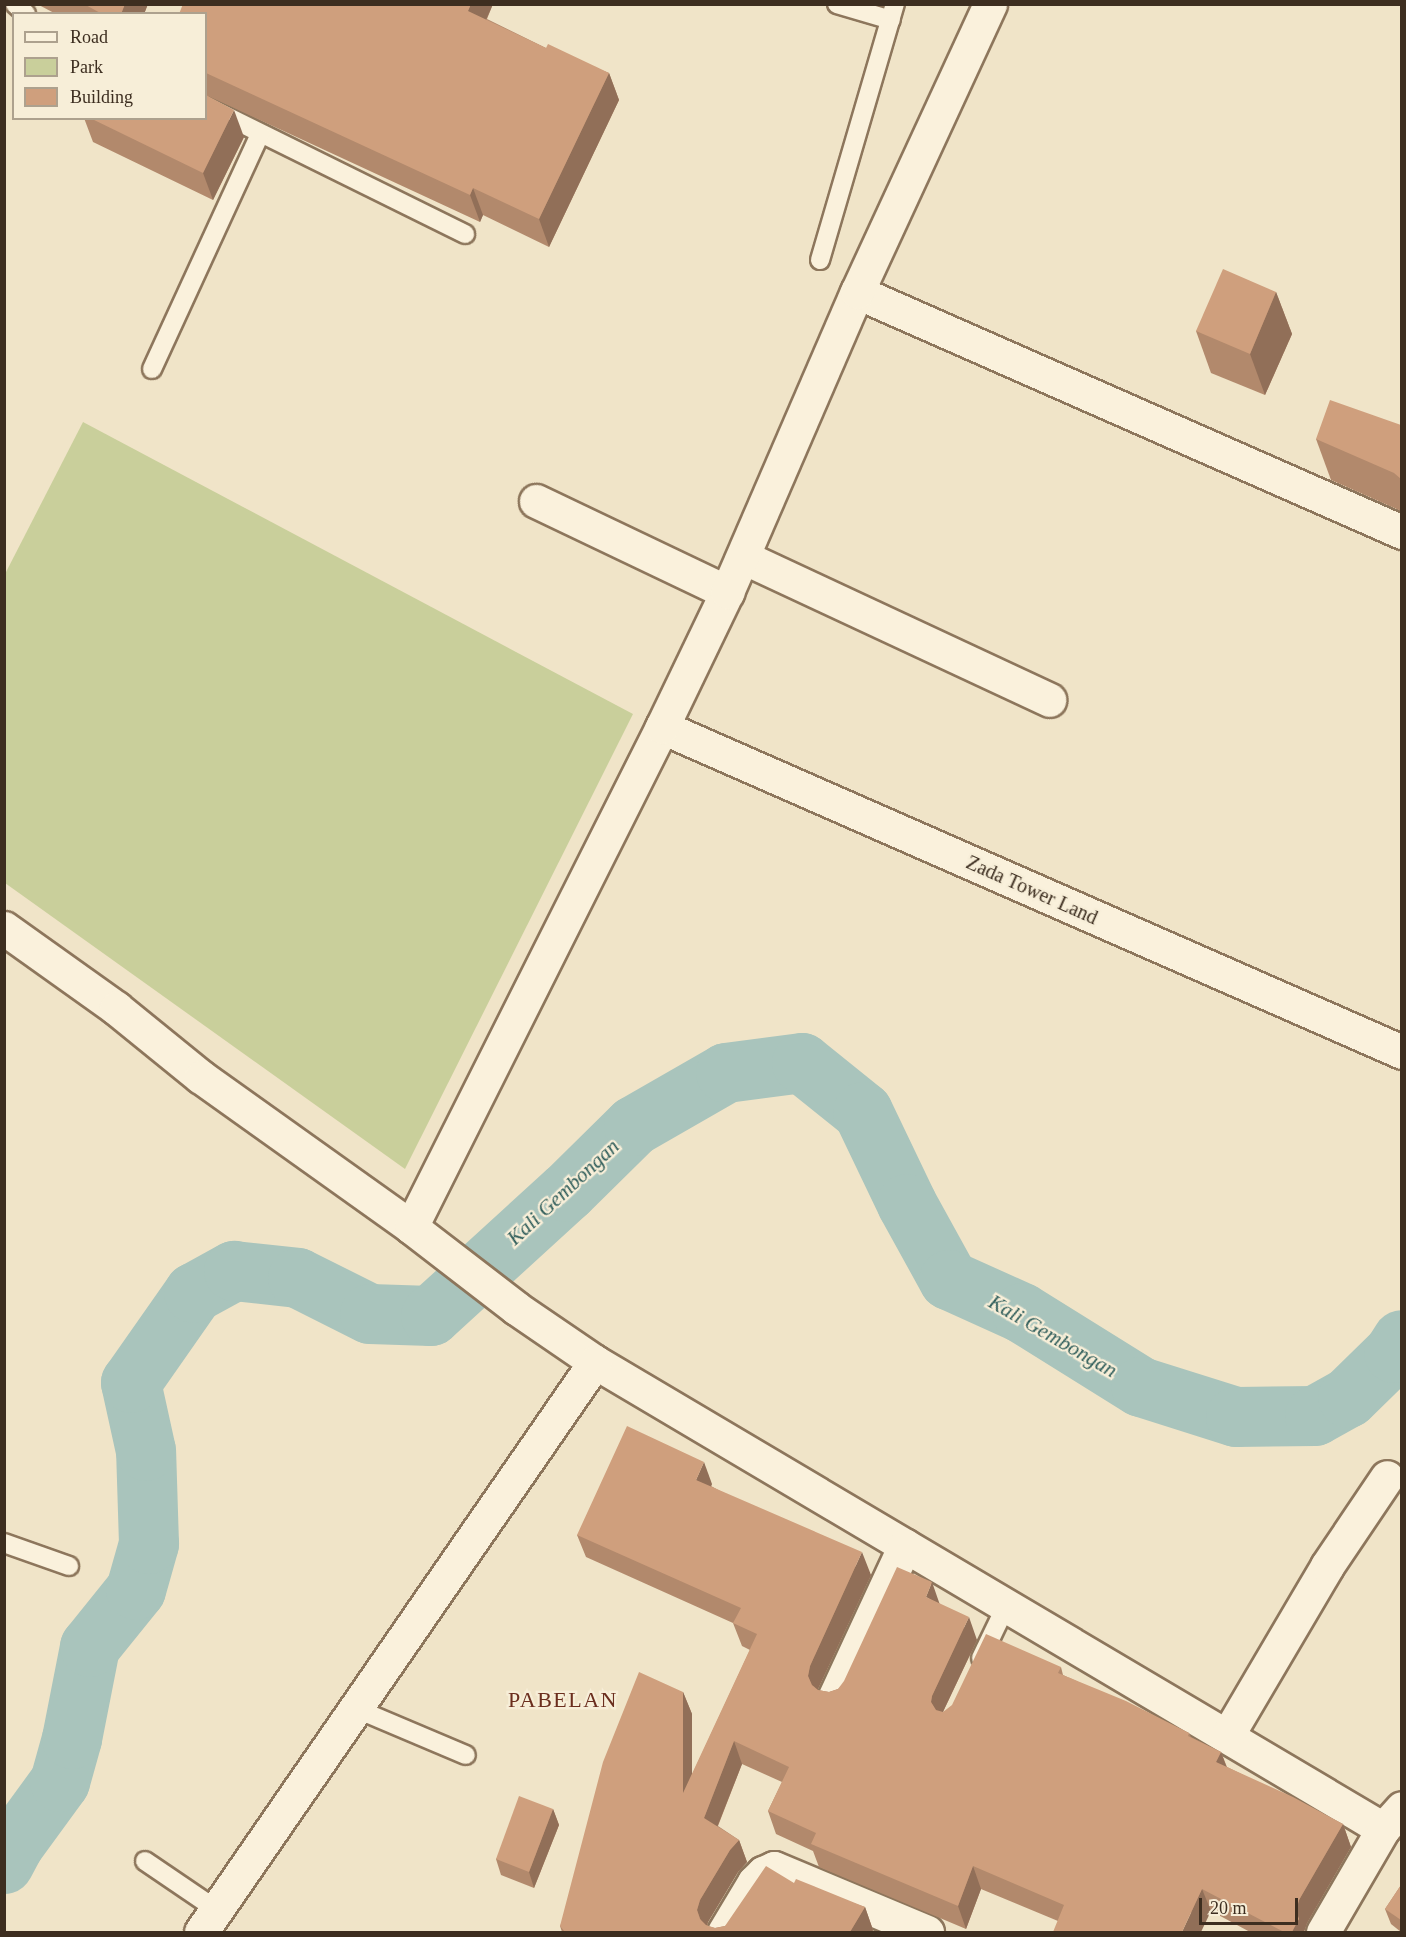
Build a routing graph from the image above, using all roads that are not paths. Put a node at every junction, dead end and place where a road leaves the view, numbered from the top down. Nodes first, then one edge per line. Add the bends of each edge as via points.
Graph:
1 (837, 4) edge
2 (990, 4) edge
3 (893, 12) edge
4 (207, 107) edge
5 (260, 134) junction
6 (465, 234) dead end
7 (820, 260) dead end
8 (857, 292) junction
9 (152, 369) dead end
10 (536, 501) dead end
11 (1401, 532) edge
12 (743, 557) junction
13 (727, 592) junction
14 (1049, 700) dead end
15 (662, 727) junction
16 (4, 928) edge
17 (1401, 1052) edge
18 (411, 1227) junction
19 (595, 1362) junction
20 (1387, 1477) dead end
21 (4, 1543) edge
22 (905, 1545) junction
23 (69, 1566) dead end
24 (1006, 1606) junction
25 (976, 1670) edge
26 (835, 1696) edge
27 (357, 1708) junction
28 (1227, 1736) junction
29 (466, 1755) dead end
30 (1392, 1819) edge
31 (145, 1861) dead end
32 (209, 1921) edge
33 (724, 1932) edge
34 (927, 1932) edge
35 (1323, 1932) edge

1 - 3 lane
2 - 8 street
3 - 7 lane
4 - 5 lane
5 - 6 lane
5 - 9 lane
8 - 11 street
8 - 12 street
10 - 13 street
12 - 13 street
12 - 14 street
13 - 15 street
15 - 17 street, Zada Tower Land
15 - 18 street
16 - 18 street via 116,1008 201,1077
18 - 19 street via 516,1308
19 - 22 street
19 - 27 street
20 - 28 street via 1327,1566
21 - 23 lane
22 - 24 street
22 - 26 street
24 - 25 lane
24 - 28 street
27 - 29 lane
27 - 32 street
28 - 30 street
30 - 35 street
31 - 32 lane
33 - 34 street via 754,1882 774,1868

